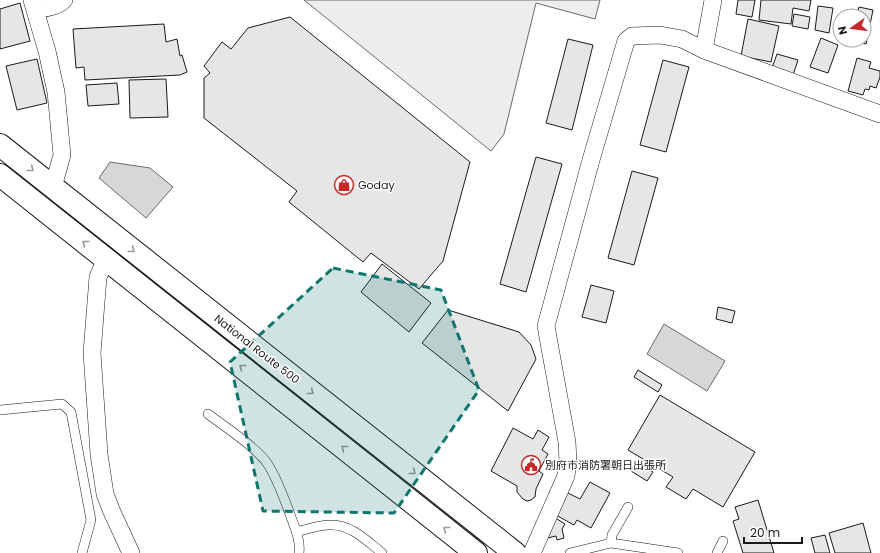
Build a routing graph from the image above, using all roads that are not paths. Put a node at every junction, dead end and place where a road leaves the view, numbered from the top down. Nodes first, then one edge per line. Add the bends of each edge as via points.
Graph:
1 (64, 0) edge
2 (713, 0) edge
3 (33, 5) edge
4 (704, 50) junction
5 (880, 114) edge
6 (0, 145) edge
7 (0, 174) edge
8 (53, 186) junction
9 (106, 259) junction
10 (0, 410) edge
11 (208, 414) dead end
12 (628, 507) dead end
13 (296, 532) junction
14 (723, 541) dead end
15 (611, 543) junction
16 (586, 551) edge
17 (82, 553) edge
18 (131, 553) edge
19 (299, 553) edge
20 (382, 553) edge
21 (476, 553) edge
22 (515, 553) edge
23 (532, 553) edge
24 (570, 553) edge
25 (678, 553) edge
26 (717, 553) edge

1 - 3 street via 52,7
2 - 4 street
3 - 8 street via 56,92 62,156
4 - 5 street
4 - 23 street via 682,39 660,35 632,36 626,41 546,326 567,442 568,462 566,476
6 -> 8 highway, National Route 500
9 -> 7 highway, National Route 500
8 -> 22 highway, National Route 500
9 - 18 street via 98,276 92,353 99,454 106,494
21 -> 9 highway, National Route 500
10 - 17 lane via 62,404 71,412 91,520
11 - 13 lane via 269,465
12 - 15 lane via 612,535
13 - 19 lane
13 - 20 lane via 329,524 342,525
14 - 26 lane
15 - 16 lane
15 - 25 lane
16 - 24 lane

